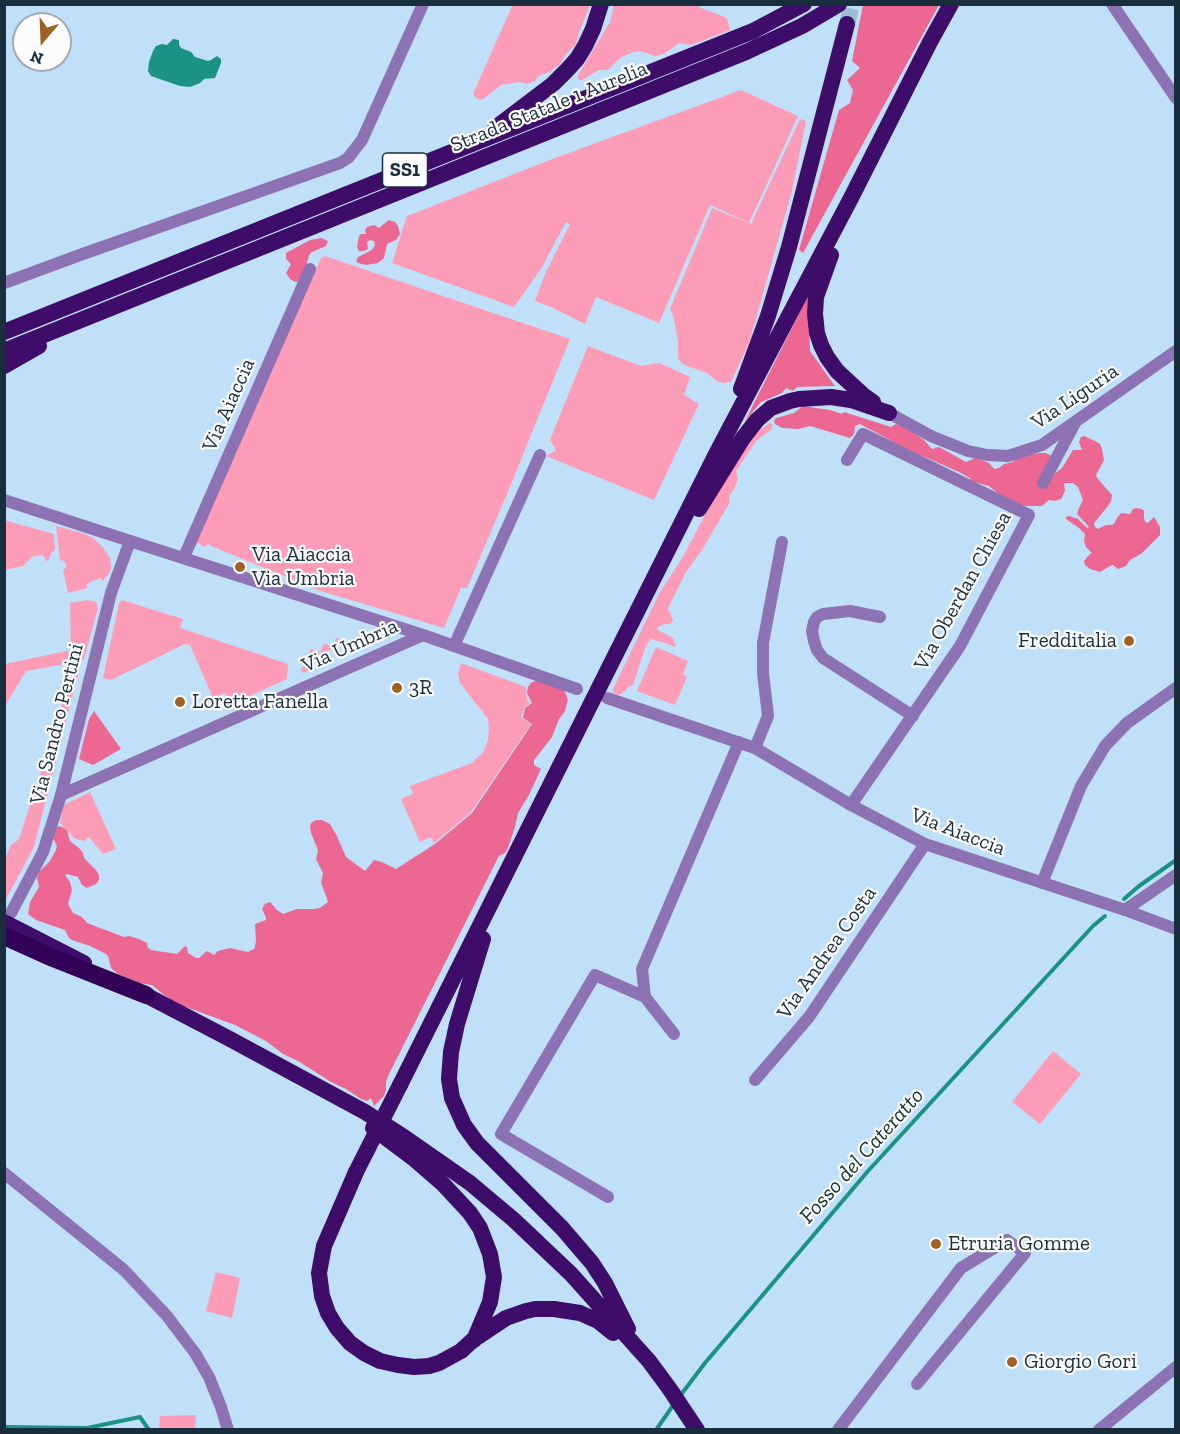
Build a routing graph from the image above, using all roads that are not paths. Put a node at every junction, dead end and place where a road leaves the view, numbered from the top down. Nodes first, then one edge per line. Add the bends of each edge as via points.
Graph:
1 (423, 4) edge
2 (601, 4) edge
3 (804, 4) edge
4 (839, 4) edge
5 (951, 4) edge
6 (1112, 4) edge
7 (847, 24) tunnel mouth
8 (1176, 98) edge
9 (481, 139) junction
10 (851, 198) junction
11 (310, 269) dead end
12 (4, 283) edge
13 (81, 321) junction
14 (4, 332) edge
15 (4, 351) edge
16 (1176, 351) edge
17 (4, 366) edge
18 (889, 413) junction
19 (1076, 422) junction
20 (716, 454) junction
21 (540, 455) dead end
22 (847, 460) dead end
23 (1043, 483) dead end
24 (4, 500) edge
25 (130, 541) junction
26 (782, 542) dead end
27 (667, 553) junction
28 (184, 558) junction
29 (880, 617) dead end
30 (423, 635) junction
31 (454, 646) junction
32 (1176, 688) edge
33 (577, 689) dead end
34 (607, 698) dead end
35 (913, 716) junction
36 (739, 742) junction
37 (755, 748) junction
38 (61, 795) junction
39 (851, 805) junction
40 (925, 844) junction
41 (1176, 875) edge
42 (1042, 883) junction
43 (498, 889) junction
44 (1125, 910) junction
45 (7, 923) edge
46 (1176, 929) edge
47 (146, 995) joint
48 (645, 997) junction
49 (674, 1034) dead end
50 (755, 1080) dead end
51 (310, 1082) junction
52 (4, 1173) edge
53 (608, 1197) dead end
54 (473, 1340) junction
55 (634, 1344) junction
56 (649, 1361) junction
57 (1176, 1366) edge
58 (917, 1384) dead end
59 (228, 1430) edge
60 (697, 1430) edge
61 (838, 1430) edge
62 (1099, 1430) edge

1 - 12 street via 362,140 348,158
2 - 9 highway via 585,46 567,70
3 - 9 highway, Strada Statale 1 Aurelia / SS1 via 753,31
4 - 13 highway, Strada Statale 1 Aurelia / SS1 via 746,52
5 - 10 highway
6 - 8 street
7 - 20 highway via 786,259
9 - 14 highway, Strada Statale 1 Aurelia / SS1
10 - 18 highway via 816,297 817,333 837,371
10 - 20 highway
11 - 28 street, Via Aiaccia
13 - 15 highway, Strada Statale 1 Aurelia / SS1
13 - 17 highway
16 - 19 street, Via Liguria
18 - 19 street, Via Liguria via 946,442 987,455 1008,456 1041,445
18 - 27 highway via 831,397 799,399 771,408 743,438 690,525
19 - 23 street
20 - 27 highway
21 - 31 street
22 - 35 street, Via Oberdan Chiesa via 863,434 1029,515 960,646
24 - 25 street
25 - 28 street
25 - 38 street, Via Sandro Pertini via 111,593
26 - 37 street via 763,643 768,716
27 - 43 highway
28 - 30 street
29 - 35 street via 850,611 823,614 814,622 814,642 823,658
30 - 31 street
30 - 38 street, Via Umbria
31 - 33 street
32 - 42 street via 1127,723 1105,746 1081,786
34 - 36 street, Via Aiaccia
35 - 39 street, Via Oberdan Chiesa
36 - 37 street, Via Aiaccia
36 - 48 street via 642,969
37 - 39 street, Via Aiaccia
38 - 45 street, Via Sandro Pertini via 43,852
39 - 40 street, Via Aiaccia
40 - 42 street, Via Aiaccia
40 - 50 street, Via Andrea Costa via 809,1017
41 - 44 street
42 - 44 street, Via Aiaccia
43 - 54 highway, bridge via 356,1173 324,1246 319,1273 321,1296 337,1328 350,1343 381,1361 398,1365 439,1364
43 - 55 highway via 457,1024 449,1066 452,1098 477,1143 592,1263 611,1293
44 - 46 street, Via Aiaccia
45 - 47 highway via 53,958
47 - 51 highway
48 - 49 street
48 - 53 street via 595,975 501,1134
51 - 54 highway via 413,1158 458,1199 480,1228 494,1277 490,1302
51 - 55 highway via 365,1112 470,1183 571,1274
52 - 59 street via 124,1270 167,1316 209,1377
54 - 56 highway via 514,1314 535,1309 564,1310 598,1321
55 - 56 highway
56 - 60 highway
57 - 62 street
58 - 61 street via 1025,1253 1007,1240 961,1268

